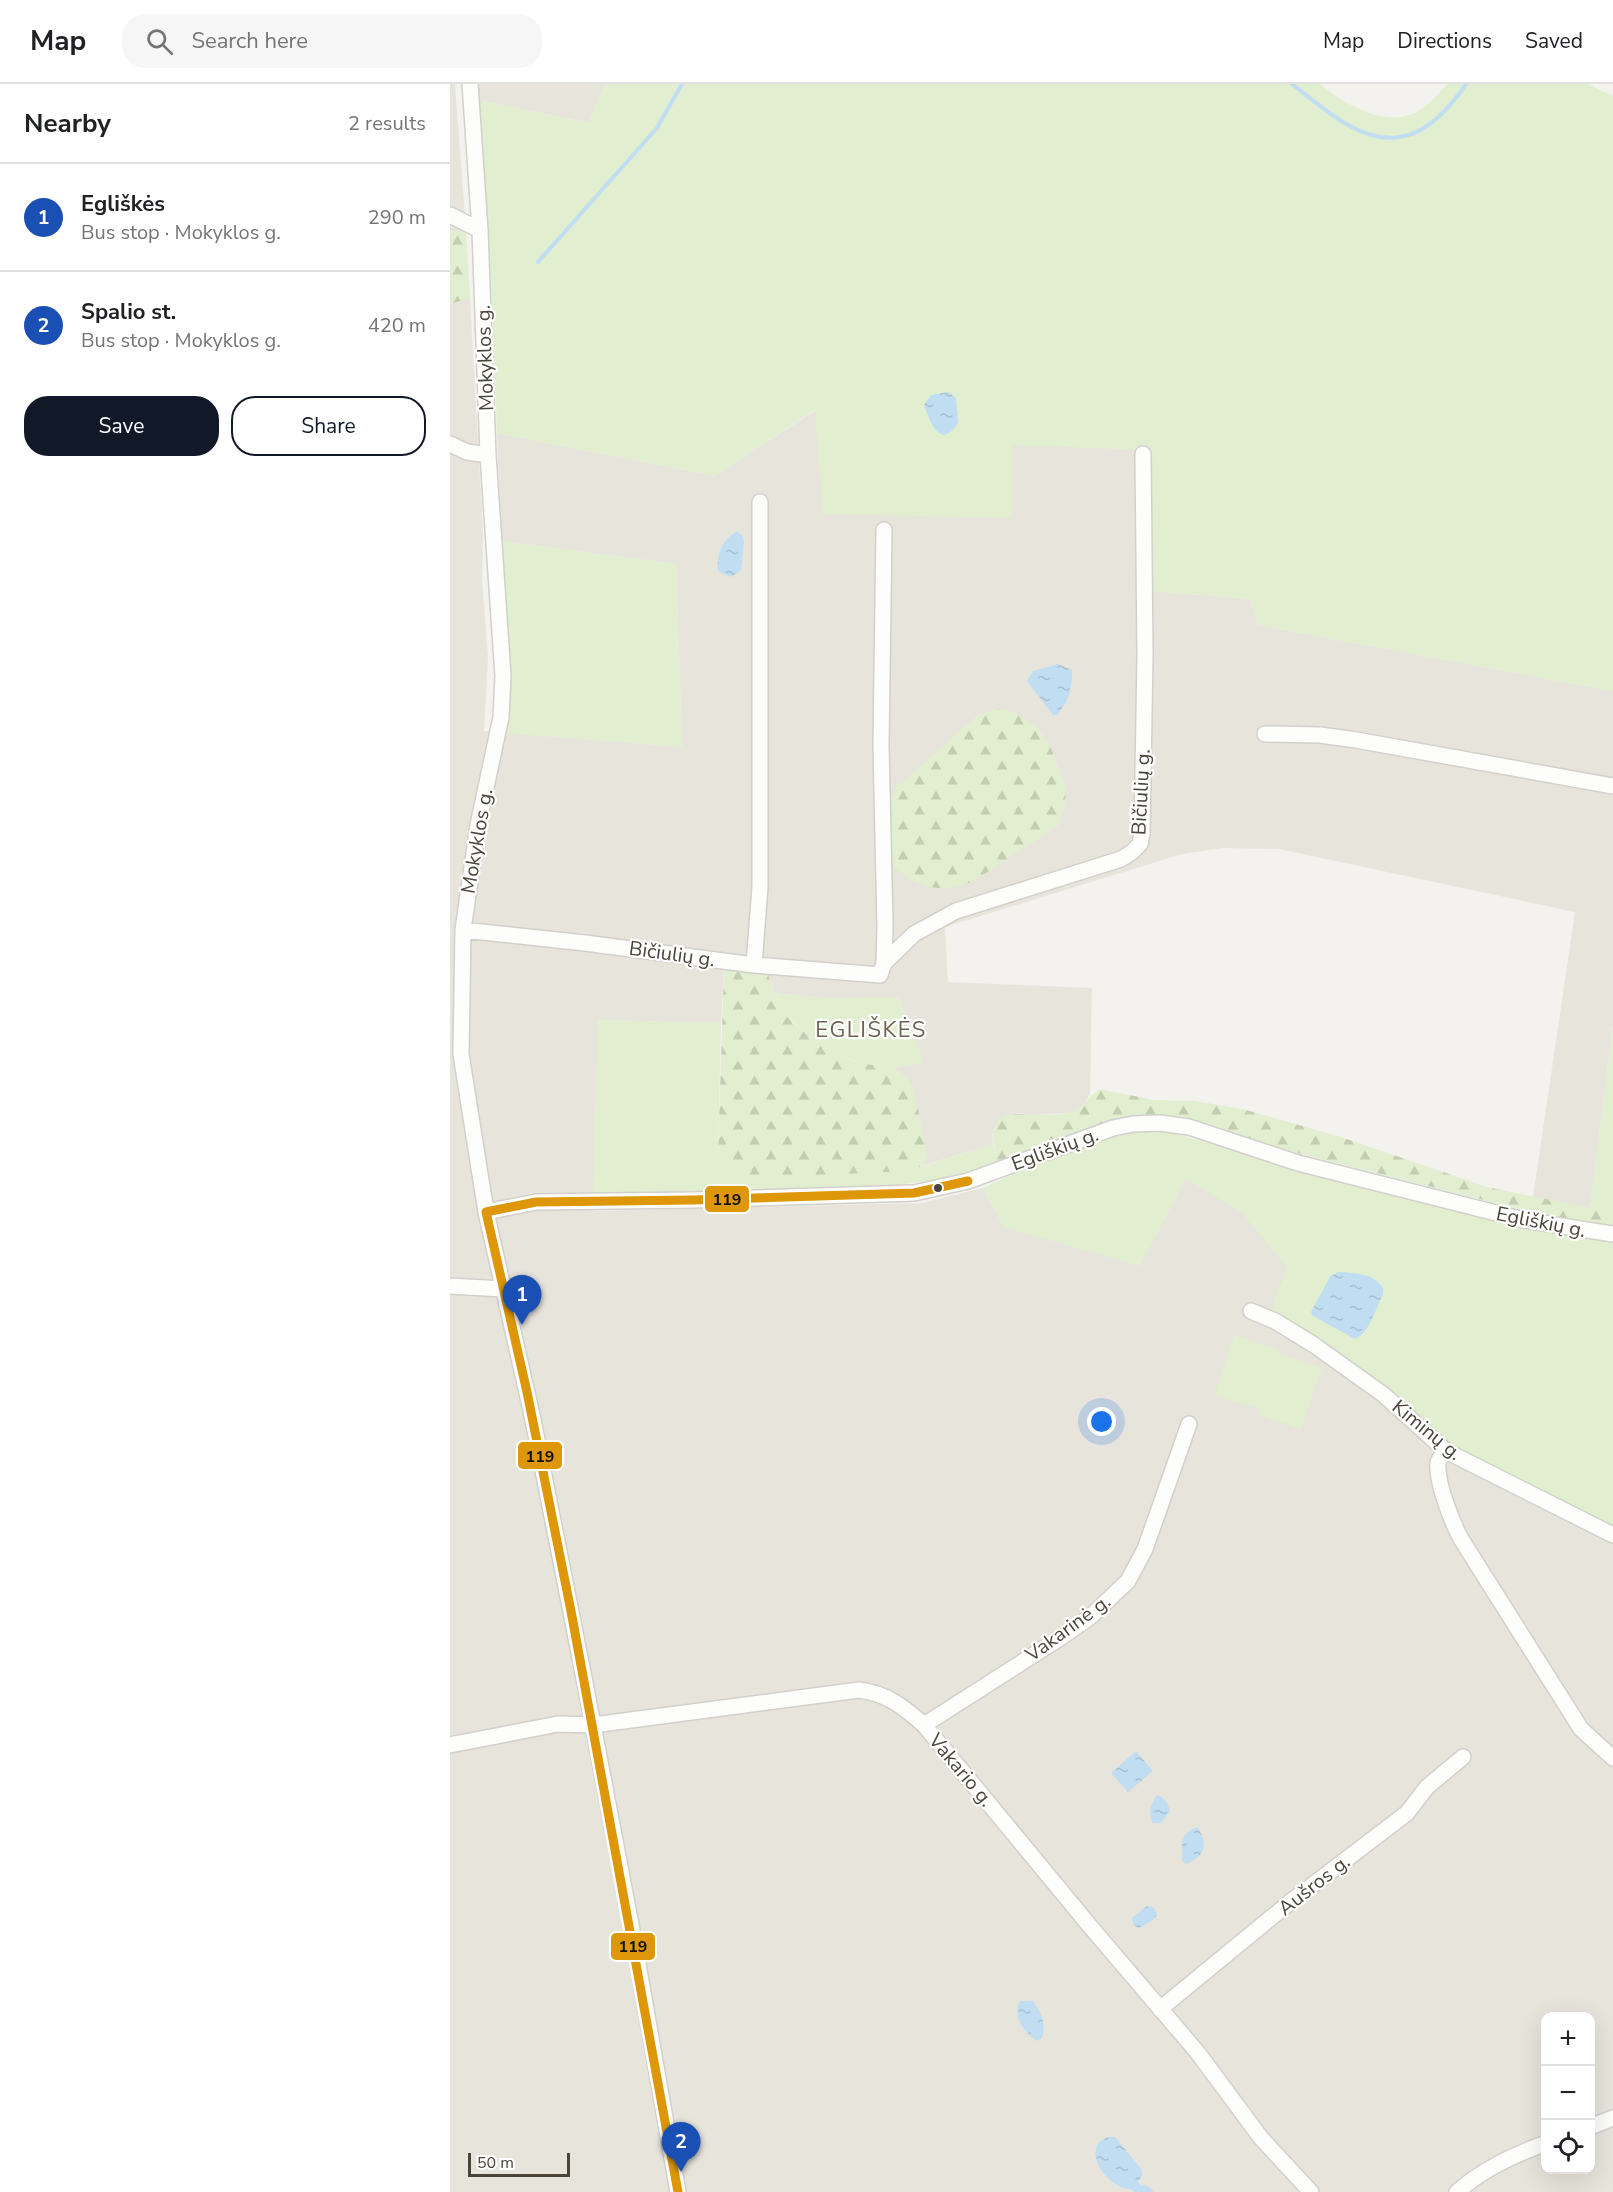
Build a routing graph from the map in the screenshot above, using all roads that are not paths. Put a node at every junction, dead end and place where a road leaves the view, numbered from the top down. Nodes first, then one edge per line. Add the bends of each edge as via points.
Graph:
1 (470, 84) edge
2 (450, 215) edge
3 (480, 230) junction
4 (450, 444) edge
5 (1143, 454) dead end
6 (488, 455) junction
7 (760, 502) dead end
8 (884, 530) dead end
9 (1265, 734) dead end
10 (1613, 786) edge
11 (463, 930) junction
12 (754, 965) junction
13 (882, 969) junction
14 (486, 1212) junction
15 (1613, 1234) edge
16 (450, 1286) edge
17 (502, 1288) junction
18 (1251, 1311) dead end
19 (1189, 1424) dead end
20 (1446, 1451) junction
21 (1613, 1535) edge
22 (593, 1725) junction
23 (924, 1725) junction
24 (450, 1745) edge
25 (1610, 1750) edge
26 (1463, 1757) dead end
27 (1160, 2008) junction
28 (1613, 2118) edge
29 (1595, 2125) edge
30 (1541, 2144) edge
31 (678, 2192) edge
32 (1311, 2192) edge
33 (1457, 2192) edge

1 - 3 street, Mokyklos g.
2 - 3 street
3 - 6 street, Mokyklos g.
4 - 6 street
5 - 13 street, Bičiulių g. via 1145,655 1140,844 1121,859 956,911 914,934
6 - 11 street, Mokyklos g. via 503,676 501,717 478,825
7 - 12 street via 760,887
8 - 13 street
9 - 10 street via 1356,740
11 - 12 street, Bičiulių g.
11 - 14 street, Mokyklos g. via 461,1054
12 - 13 street, Bičiulių g.
14 - 15 street, Egliškių g. via 536,1202 915,1193 968,1181 1113,1128 1160,1123 1189,1127 1298,1162 1524,1220
14 - 17 street, Mokyklos g.
16 - 17 street
17 - 22 street, Mokyklos g. via 532,1415
18 - 20 street, Kiminų g. via 1314,1345 1384,1395
19 - 23 street, Vakarinė g. via 1145,1549 1128,1581 1068,1633
20 - 21 street, Kiminų g.
20 - 25 street via 1438,1464 1440,1478 1450,1517 1461,1539 1581,1729
22 - 23 street, Vakario g. via 859,1690 893,1700
22 - 24 street, Vakario g. via 558,1724
22 - 31 street, Mokyklos g.
23 - 27 street, Vakario g.
26 - 27 street, Aušros g. via 1427,1787 1407,1813
27 - 32 street, Vakario g. via 1261,2138
28 - 29 street
30 - 33 street via 1518,2153

